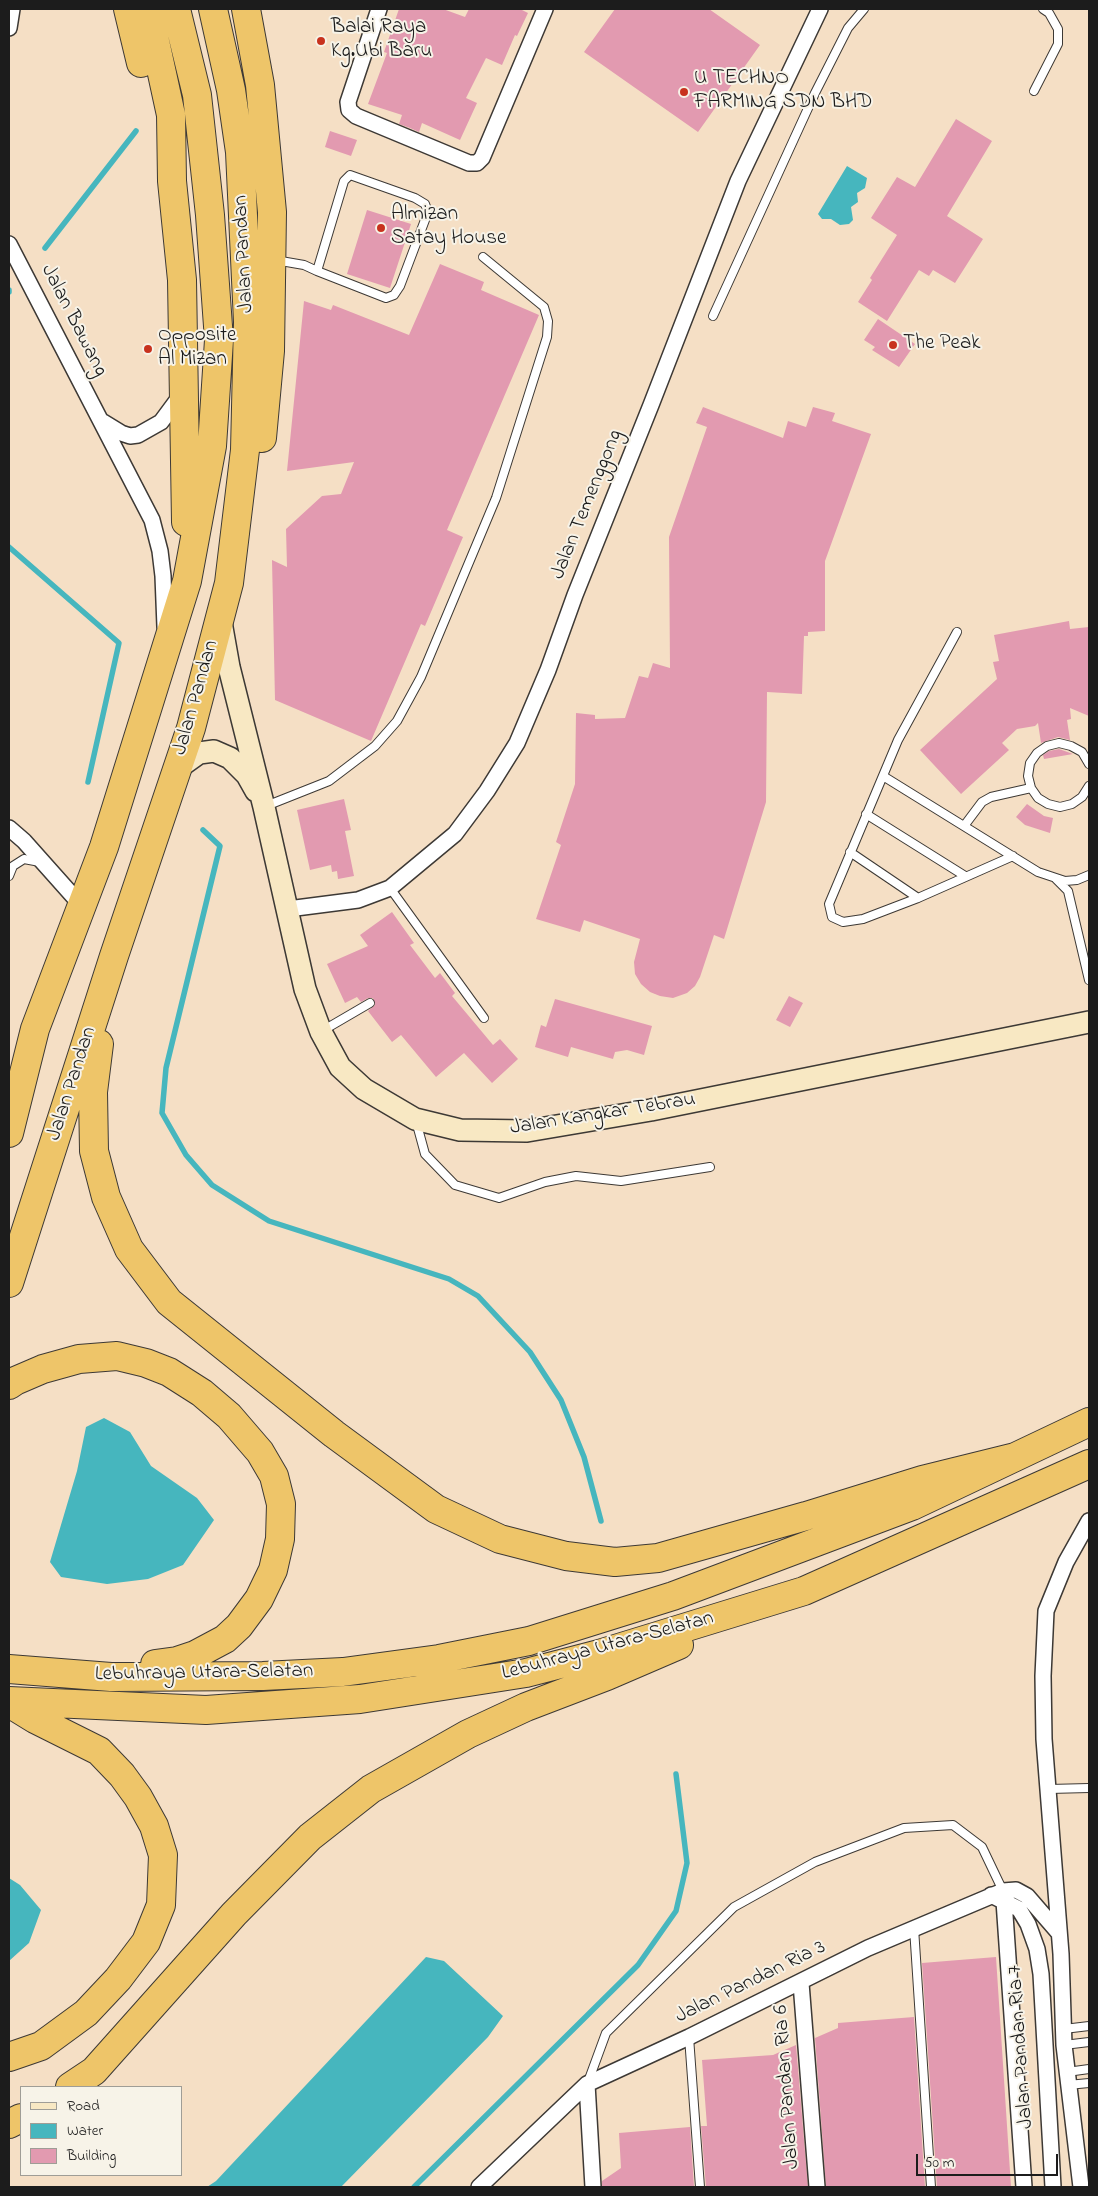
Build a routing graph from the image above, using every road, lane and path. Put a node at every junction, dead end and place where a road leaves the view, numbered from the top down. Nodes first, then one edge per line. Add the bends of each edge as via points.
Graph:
1 (12, 9) edge
2 (128, 9) edge
3 (148, 9) edge
4 (176, 9) edge
5 (213, 9) edge
6 (246, 9) edge
7 (379, 9) edge
8 (545, 9) edge
9 (820, 9) edge
10 (864, 9) edge
11 (1042, 9) edge
12 (9, 28) edge
13 (1034, 91) dead end
14 (172, 181) junction
15 (9, 244) edge
16 (484, 257) dead end
17 (271, 259) junction
18 (317, 271) junction
19 (713, 316) dead end
20 (183, 391) junction
21 (99, 417) junction
22 (187, 581) junction
23 (229, 583) junction
24 (220, 617) junction
25 (957, 632) dead end
26 (166, 644) junction
27 (1089, 764) edge
28 (178, 768) junction
29 (883, 776) junction
30 (1089, 786) edge
31 (1031, 788) junction
32 (264, 806) junction
33 (866, 814) junction
34 (964, 826) junction
35 (10, 828) edge
36 (850, 852) junction
37 (1012, 856) junction
38 (42, 863) junction
39 (1089, 875) edge
40 (9, 876) edge
41 (965, 876) junction
42 (1054, 878) junction
43 (390, 888) junction
44 (918, 898) junction
45 (81, 905) junction
46 (288, 909) junction
47 (114, 956) junction
48 (1088, 968) edge
49 (1089, 980) edge
50 (370, 1003) dead end
51 (484, 1018) dead end
52 (1089, 1022) edge
53 (35, 1029) junction
54 (320, 1032) junction
55 (9, 1064) edge
56 (415, 1119) junction
57 (9, 1133) edge
58 (710, 1167) dead end
59 (9, 1283) edge
60 (9, 1386) edge
61 (1089, 1422) edge
62 (1014, 1457) junction
63 (1089, 1464) edge
64 (1089, 1521) edge
65 (804, 1591) junction
66 (17, 1670) edge
67 (110, 1677) junction
68 (9, 1702) edge
69 (1089, 1788) edge
70 (1049, 1789) junction
71 (999, 1895) junction
72 (914, 1928) junction
73 (1059, 1933) junction
74 (801, 1983) junction
75 (1089, 2026) edge
76 (1064, 2029) junction
77 (689, 2037) junction
78 (1089, 2042) edge
79 (1064, 2045) junction
80 (9, 2057) edge
81 (1089, 2069) edge
82 (1067, 2079) junction
83 (1089, 2082) edge
84 (587, 2084) junction
85 (72, 2086) edge
86 (479, 2187) edge
87 (592, 2187) edge
88 (700, 2187) edge
89 (817, 2187) edge
90 (932, 2187) edge
91 (1024, 2187) edge
92 (1053, 2187) edge
93 (1081, 2187) edge

1 - 12 street
2 - 14 highway
3 - 14 highway via 171,115
4 - 22 highway, Jalan Pandan via 197,95 210,215 218,340 212,446
5 - 23 highway, Jalan Pandan via 231,90 240,152 248,322 245,450
6 - 17 highway via 260,85 272,212
7 - 8 street via 348,102 349,110 356,116 469,163 476,163 482,158
9 - 43 street, Jalan Temenggong via 738,181 518,743 455,834
10 - 19 lane via 848,28 815,93
11 - 13 lane via 1049,13 1058,29 1058,44
14 - 20 highway via 182,280
15 - 21 street, Jalan Bawang
16 - 32 lane via 544,307 548,322 547,337 496,498 421,677 397,720 375,746 329,781
17 - 18 lane via 304,265
17 - 23 highway via 270,351 262,434 251,510
18 - 18 lane via 344,181 350,175 425,204 428,212 394,296 386,298
20 - 21 street, Jalan Bawang via 161,422 138,435 121,433 105,425
20 - 22 highway
21 - 26 street, Jalan Bawang via 156,531 163,576
22 - 26 highway, Jalan Pandan
23 - 24 highway, Jalan Pandan
24 - 28 highway, Jalan Pandan
24 - 32 street, Jalan Kangkar Tebrau via 229,667
25 - 29 lane via 898,740
26 - 45 highway, Jalan Pandan via 104,847
27 - 31 lane via 1082,752 1072,746 1059,743 1047,746 1030,764
28 - 32 street, Jalan Kangkar Tebrau via 199,753 214,751 230,758 247,775
28 - 47 highway, Jalan Pandan
29 - 33 lane
29 - 34 lane
30 - 31 lane via 1082,797 1060,807 1038,798
31 - 34 lane via 982,802
32 - 46 street, Jalan Kangkar Tebrau
33 - 36 lane
33 - 41 lane
34 - 37 lane
35 - 38 street
36 - 44 lane
36 - 44 lane via 829,904 832,917 843,922 863,920
37 - 41 lane
37 - 42 lane
38 - 40 lane via 24,859 13,866
38 - 45 street
39 - 42 lane via 1077,880
41 - 44 lane
42 - 48 lane via 1068,891
43 - 46 street, Jalan Temenggong via 358,900
43 - 51 lane
45 - 53 highway, Jalan Pandan
46 - 54 street, Jalan Kangkar Tebrau via 305,989
47 - 59 highway, Jalan Pandan
47 - 62 highway via 93,1092 94,1151 106,1197 129,1249 169,1302 334,1434 436,1509 500,1539 566,1556 614,1562 658,1558 922,1480
48 - 49 lane
50 - 54 lane
52 - 56 street, Jalan Kangkar Tebrau via 661,1108 528,1131 460,1130
53 - 55 highway
53 - 57 highway, Jalan Pandan
54 - 56 street, Jalan Kangkar Tebrau via 340,1067 364,1089
56 - 58 lane via 425,1154 455,1185 499,1198 545,1182 576,1176 621,1181
60 - 67 highway via 43,1369 79,1359 118,1356 146,1363 177,1377 229,1416 260,1452 274,1476 281,1504 280,1539 273,1570 259,1598 238,1626 224,1639 196,1655 142,1666
61 - 62 highway, Lebuhraya Utara–Selatan
62 - 67 highway, Lebuhraya Utara–Selatan via 912,1506 786,1554 673,1596 529,1641 439,1660 343,1672
63 - 65 highway, Lebuhraya Utara–Selatan
64 - 70 street, Jalan Pandan Ria 7 via 1066,1562 1046,1611 1044,1739
65 - 68 highway, Lebuhraya Utara–Selatan via 526,1673 360,1699 206,1710
65 - 85 highway via 517,1711 468,1734 371,1789 310,1836 234,1914 94,2071
66 - 67 highway, Lebuhraya Utara–Selatan
68 - 80 highway via 98,1751 138,1797 154,1826 164,1855 161,1906 146,1942 118,1979 86,2013 41,2046
69 - 70 lane
70 - 73 street, Jalan Pandan Ria 7
71 - 72 street, Jalan Pandan Ria 3
71 - 73 street via 1016,1890 1027,1896
71 - 84 lane via 982,1847 953,1825 904,1828 815,1862 734,1907 606,2032
71 - 91 street
71 - 92 street, Jalan Pandan Ria 7 via 1018,1909 1028,1924 1037,1949
72 - 74 street, Jalan Pandan Ria 3
72 - 90 lane
73 - 76 street, Jalan Pandan Ria 7
74 - 77 street, Jalan Pandan Ria 3
74 - 89 street, Jalan Pandan Ria 6
75 - 76 lane
76 - 79 street, Jalan Pandan Ria 7
77 - 84 street, Jalan Pandan Ria 3
77 - 88 lane
78 - 79 lane
79 - 82 street, Jalan Pandan Ria 7
81 - 82 lane
82 - 83 lane
82 - 93 street, Jalan Pandan Ria 7
84 - 86 street, Jalan Pandan Ria 3
84 - 87 street

